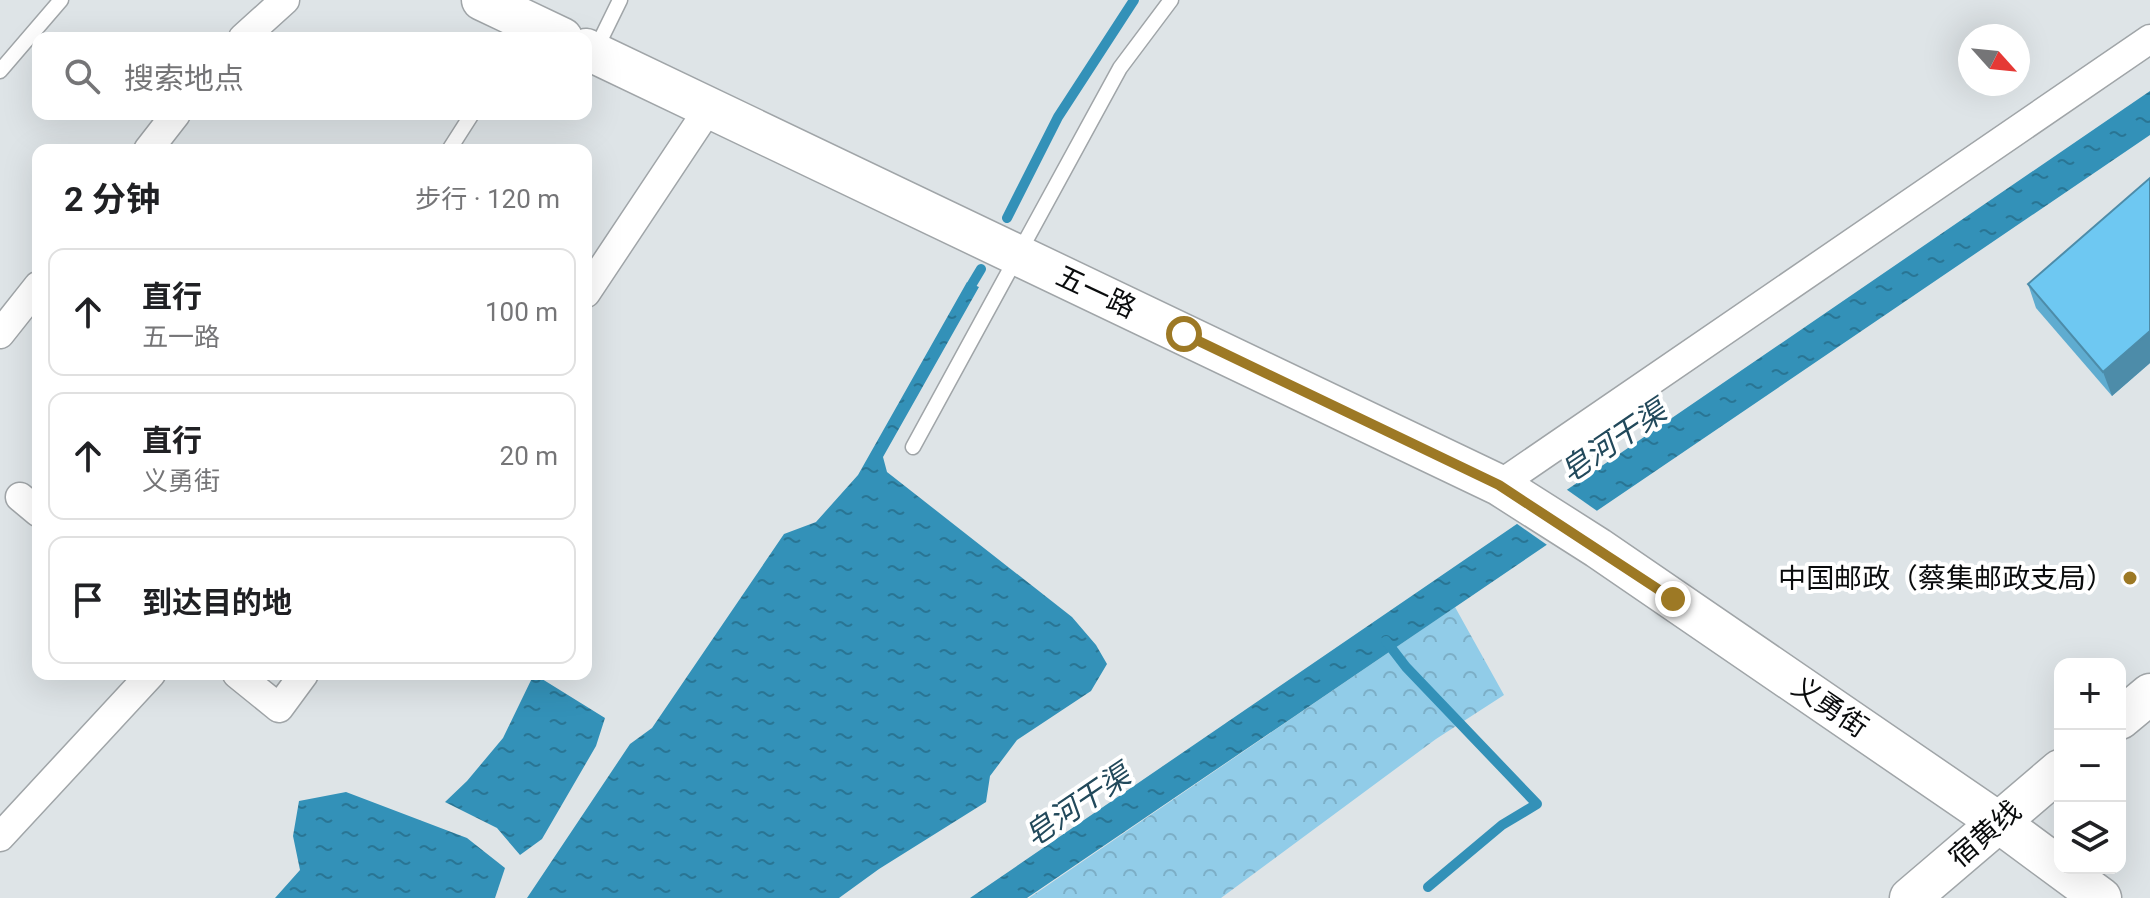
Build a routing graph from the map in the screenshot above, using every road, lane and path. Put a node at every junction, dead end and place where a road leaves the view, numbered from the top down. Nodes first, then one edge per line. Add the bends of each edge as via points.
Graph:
1 (61, 0) edge
2 (285, 0) edge
3 (482, 0) edge
4 (620, 0) edge
5 (1171, 0) edge
6 (34, 32) edge
7 (250, 32) edge
8 (543, 32) edge
9 (570, 32) edge
10 (32, 34) edge
11 (2150, 39) edge
12 (592, 55) edge
13 (0, 71) edge
14 (709, 108) junction
15 (171, 120) edge
16 (468, 120) edge
17 (153, 144) edge
18 (453, 144) edge
19 (1018, 255) junction
20 (592, 284) edge
21 (32, 294) edge
22 (0, 334) edge
23 (913, 447) dead end
24 (1499, 485) junction
25 (1598, 548) joint
26 (145, 680) edge
27 (244, 680) edge
28 (300, 680) edge
29 (2150, 694) edge
30 (2126, 714) edge
31 (2054, 775) edge
32 (1998, 822) junction
33 (0, 837) edge
34 (1910, 898) edge
35 (2101, 898) edge

1 - 6 lane
2 - 7 street
3 - 8 street, 五一路
4 - 9 lane
5 - 19 lane via 1120,68
10 - 13 lane
11 - 24 street
12 - 14 street, 五一路
14 - 19 street, 五一路
14 - 20 street
15 - 17 street
16 - 18 lane
19 - 23 lane
19 - 24 street, 五一路
21 - 22 street
24 - 25 street, 五一路
25 - 32 street, 义勇街
26 - 33 street
27 - 28 street via 279,708
29 - 30 street
31 - 32 street, 宿黄线
32 - 34 street, 宿黄线
32 - 35 street, 义勇街

